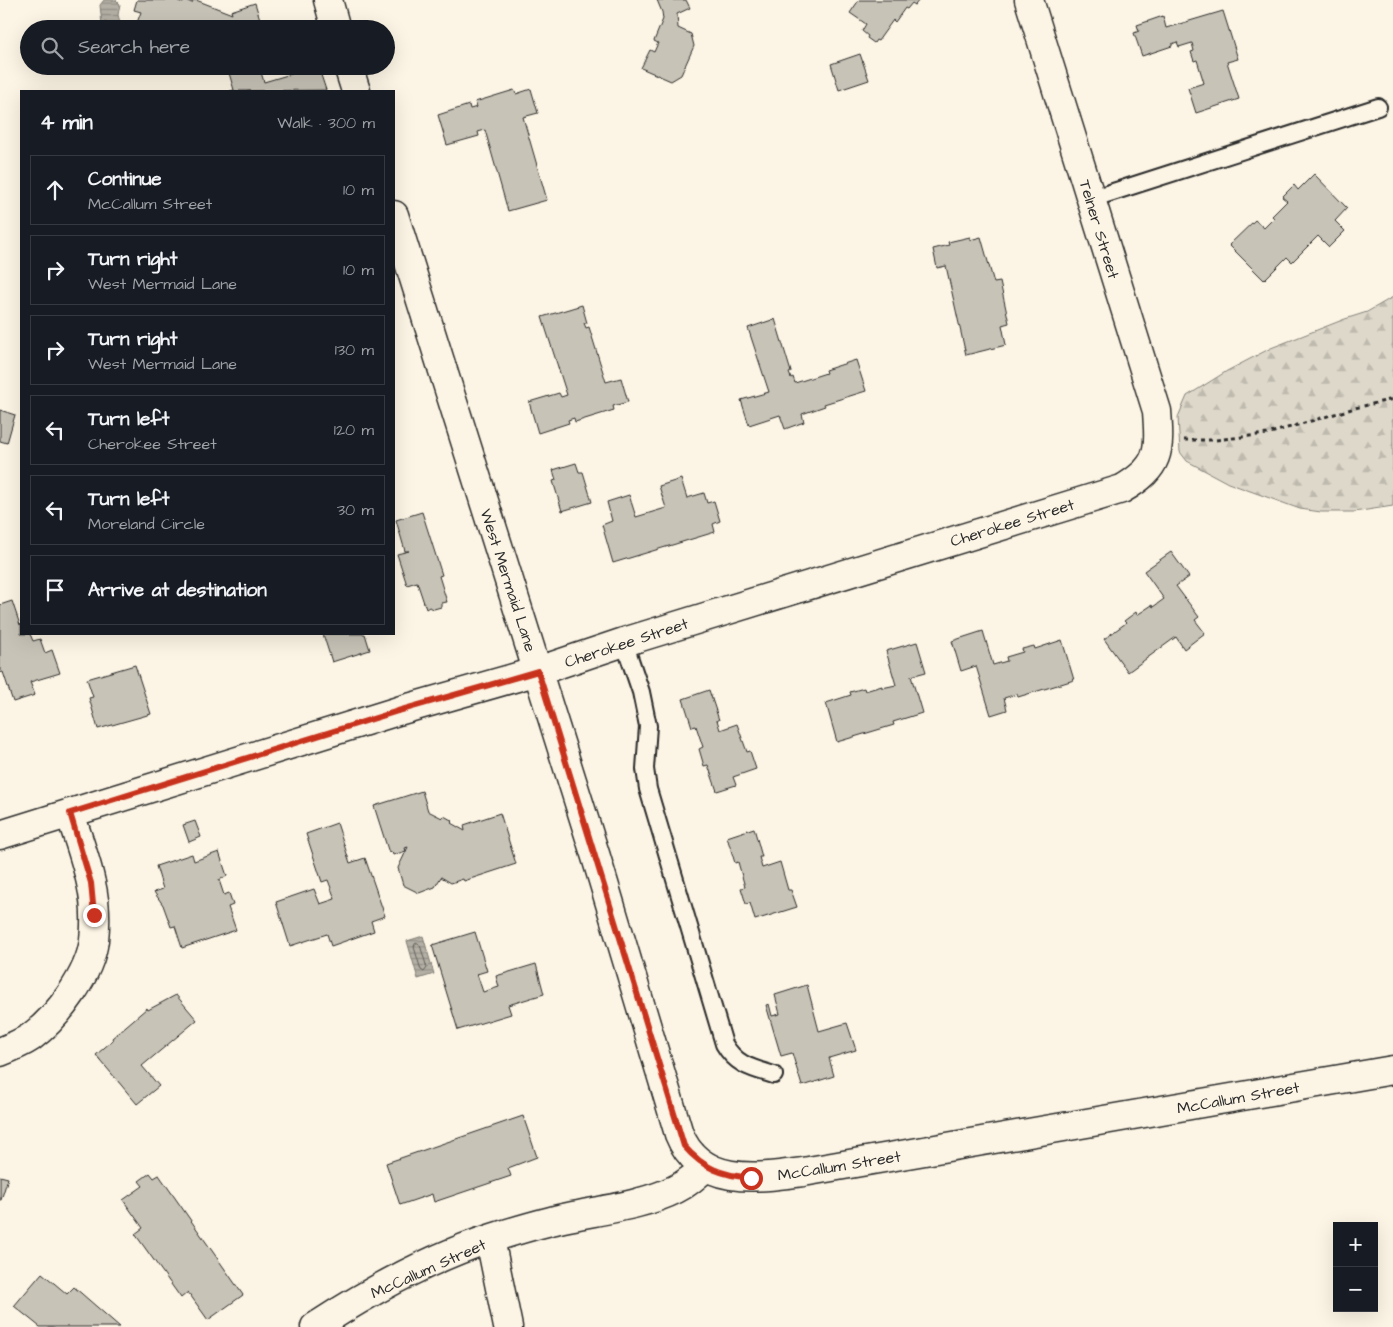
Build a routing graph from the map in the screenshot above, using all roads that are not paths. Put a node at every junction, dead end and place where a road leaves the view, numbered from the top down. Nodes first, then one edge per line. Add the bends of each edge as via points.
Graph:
1 (328, 0) edge
2 (1029, 0) edge
3 (334, 20) edge
4 (351, 75) edge
5 (356, 90) edge
6 (1378, 107) dead end
7 (1091, 199) junction
8 (395, 218) edge
9 (1156, 449) joint
10 (624, 642) junction
11 (538, 671) junction
12 (70, 813) junction
13 (0, 835) edge
14 (0, 1052) edge
15 (1393, 1070) edge
16 (774, 1075) dead end
17 (706, 1166) junction
18 (490, 1239) junction
19 (315, 1327) edge
20 (508, 1327) edge

1 - 3 street
2 - 7 street, Telner Street
4 - 5 street
6 - 7 lane
7 - 9 street, Telner Street via 1157,411
8 - 11 street, West Mermaid Lane
9 - 10 street, Cherokee Street via 1148,470 1122,489
10 - 11 street, Cherokee Street
10 - 16 lane via 641,692 648,726 645,769 648,789 724,1044 731,1056 744,1065
11 - 12 street, Cherokee Street
11 - 17 street, West Mermaid Lane via 679,1134 684,1146
12 - 13 street, Cherokee Street
12 - 14 street via 91,883 94,941 86,968 54,1016 30,1038
15 - 17 street, McCallum Street via 803,1172 751,1178
17 - 18 street, McCallum Street via 690,1181 657,1196
18 - 19 street, McCallum Street via 396,1278
18 - 20 street

